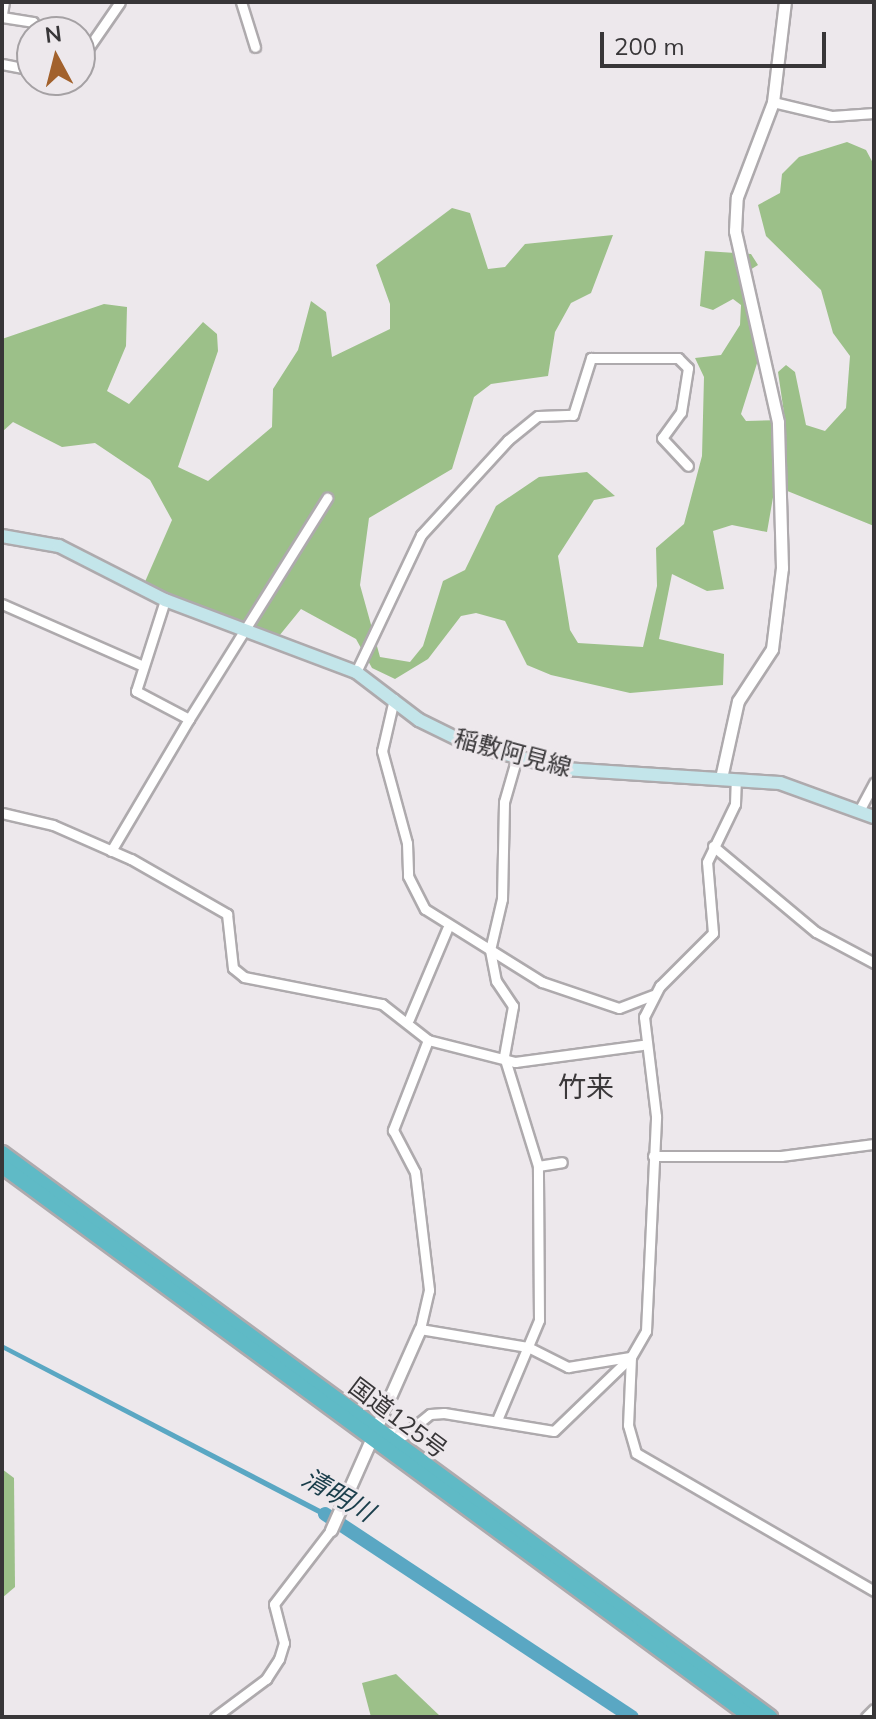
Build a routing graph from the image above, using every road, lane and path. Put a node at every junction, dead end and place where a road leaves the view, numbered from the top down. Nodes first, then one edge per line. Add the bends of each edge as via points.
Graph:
1 (4, 2) edge
2 (120, 2) edge
3 (241, 2) edge
4 (785, 2) edge
5 (2, 15) edge
6 (96, 36) edge
7 (255, 47) dead end
8 (773, 102) junction
9 (874, 113) edge
10 (688, 466) dead end
11 (327, 498) dead end
12 (2, 536) edge
13 (165, 600) junction
14 (2, 604) edge
15 (244, 630) junction
16 (141, 665) junction
17 (356, 672) junction
18 (394, 699) junction
19 (189, 719) junction
20 (517, 757) junction
21 (721, 778) junction
22 (736, 779) junction
23 (874, 783) edge
24 (859, 811) junction
25 (2, 813) edge
26 (874, 817) edge
27 (713, 846) junction
28 (111, 851) junction
29 (447, 929) junction
30 (490, 950) junction
31 (874, 963) edge
32 (654, 995) junction
33 (409, 1019) junction
34 (428, 1040) junction
35 (642, 1045) junction
36 (504, 1056) junction
37 (874, 1144) edge
38 (2, 1153) edge
39 (653, 1156) junction
40 (562, 1162) dead end
41 (2, 1166) edge
42 (538, 1166) junction
43 (420, 1329) junction
44 (528, 1347) junction
45 (631, 1357) junction
46 (497, 1420) junction
47 (376, 1436) junction
48 (331, 1530) joint
49 (874, 1591) edge
50 (874, 1709) edge
51 (215, 1717) edge
52 (751, 1717) edge
53 (770, 1717) edge
54 (866, 1717) edge

1 - 5 street
2 - 6 street
3 - 7 street
4 - 8 street
8 - 9 street via 832,116
8 - 21 street via 737,197 735,231 778,422 782,568 772,649 738,701
10 - 17 street via 662,438 681,412 688,368 678,358 591,358 573,415 538,416 508,440 421,535
11 - 15 street
12 - 13 main road, 稲敷阿見線 via 59,546
13 - 15 main road, 稲敷阿見線
13 - 16 street
14 - 16 street
15 - 17 main road, 稲敷阿見線
15 - 19 street
16 - 19 street via 136,691
17 - 18 main road, 稲敷阿見線
18 - 20 main road, 稲敷阿見線 via 453,739
18 - 29 street via 382,751 407,843 408,876 425,909
19 - 28 street
20 - 21 main road, 稲敷阿見線 via 590,772
20 - 30 street via 504,802 502,899
21 - 22 main road, 稲敷阿見線
22 - 24 main road, 稲敷阿見線 via 802,788
22 - 27 street via 735,804
23 - 24 street
24 - 26 main road, 稲敷阿見線
25 - 28 street via 53,825
27 - 31 street via 816,932
27 - 32 street via 706,869 713,933
28 - 33 street via 227,914 233,968 244,977 382,1004
29 - 30 street
29 - 33 street
30 - 32 street via 542,982 606,1005 626,1007
30 - 36 street via 496,981 513,1006
32 - 35 street
33 - 34 street
34 - 36 street
34 - 43 street via 393,1130 415,1172 429,1290
35 - 36 street via 515,1062
35 - 39 street via 656,1088
36 - 42 street
37 - 39 street via 781,1156
38 - 47 highway, 国道125号
39 - 45 street via 649,1320
40 - 42 street
41 - 47 highway, 国道125号
42 - 44 street via 539,1320
43 - 44 street
43 - 47 street
44 - 45 street via 568,1367
44 - 46 street
45 - 46 street via 554,1431
45 - 49 street via 628,1425 636,1453
46 - 47 street via 430,1414 404,1435
47 - 48 street
47 - 52 highway, 国道125号
47 - 53 highway, 国道125号
48 - 51 street via 274,1604 284,1643 279,1659 266,1679
50 - 54 street

